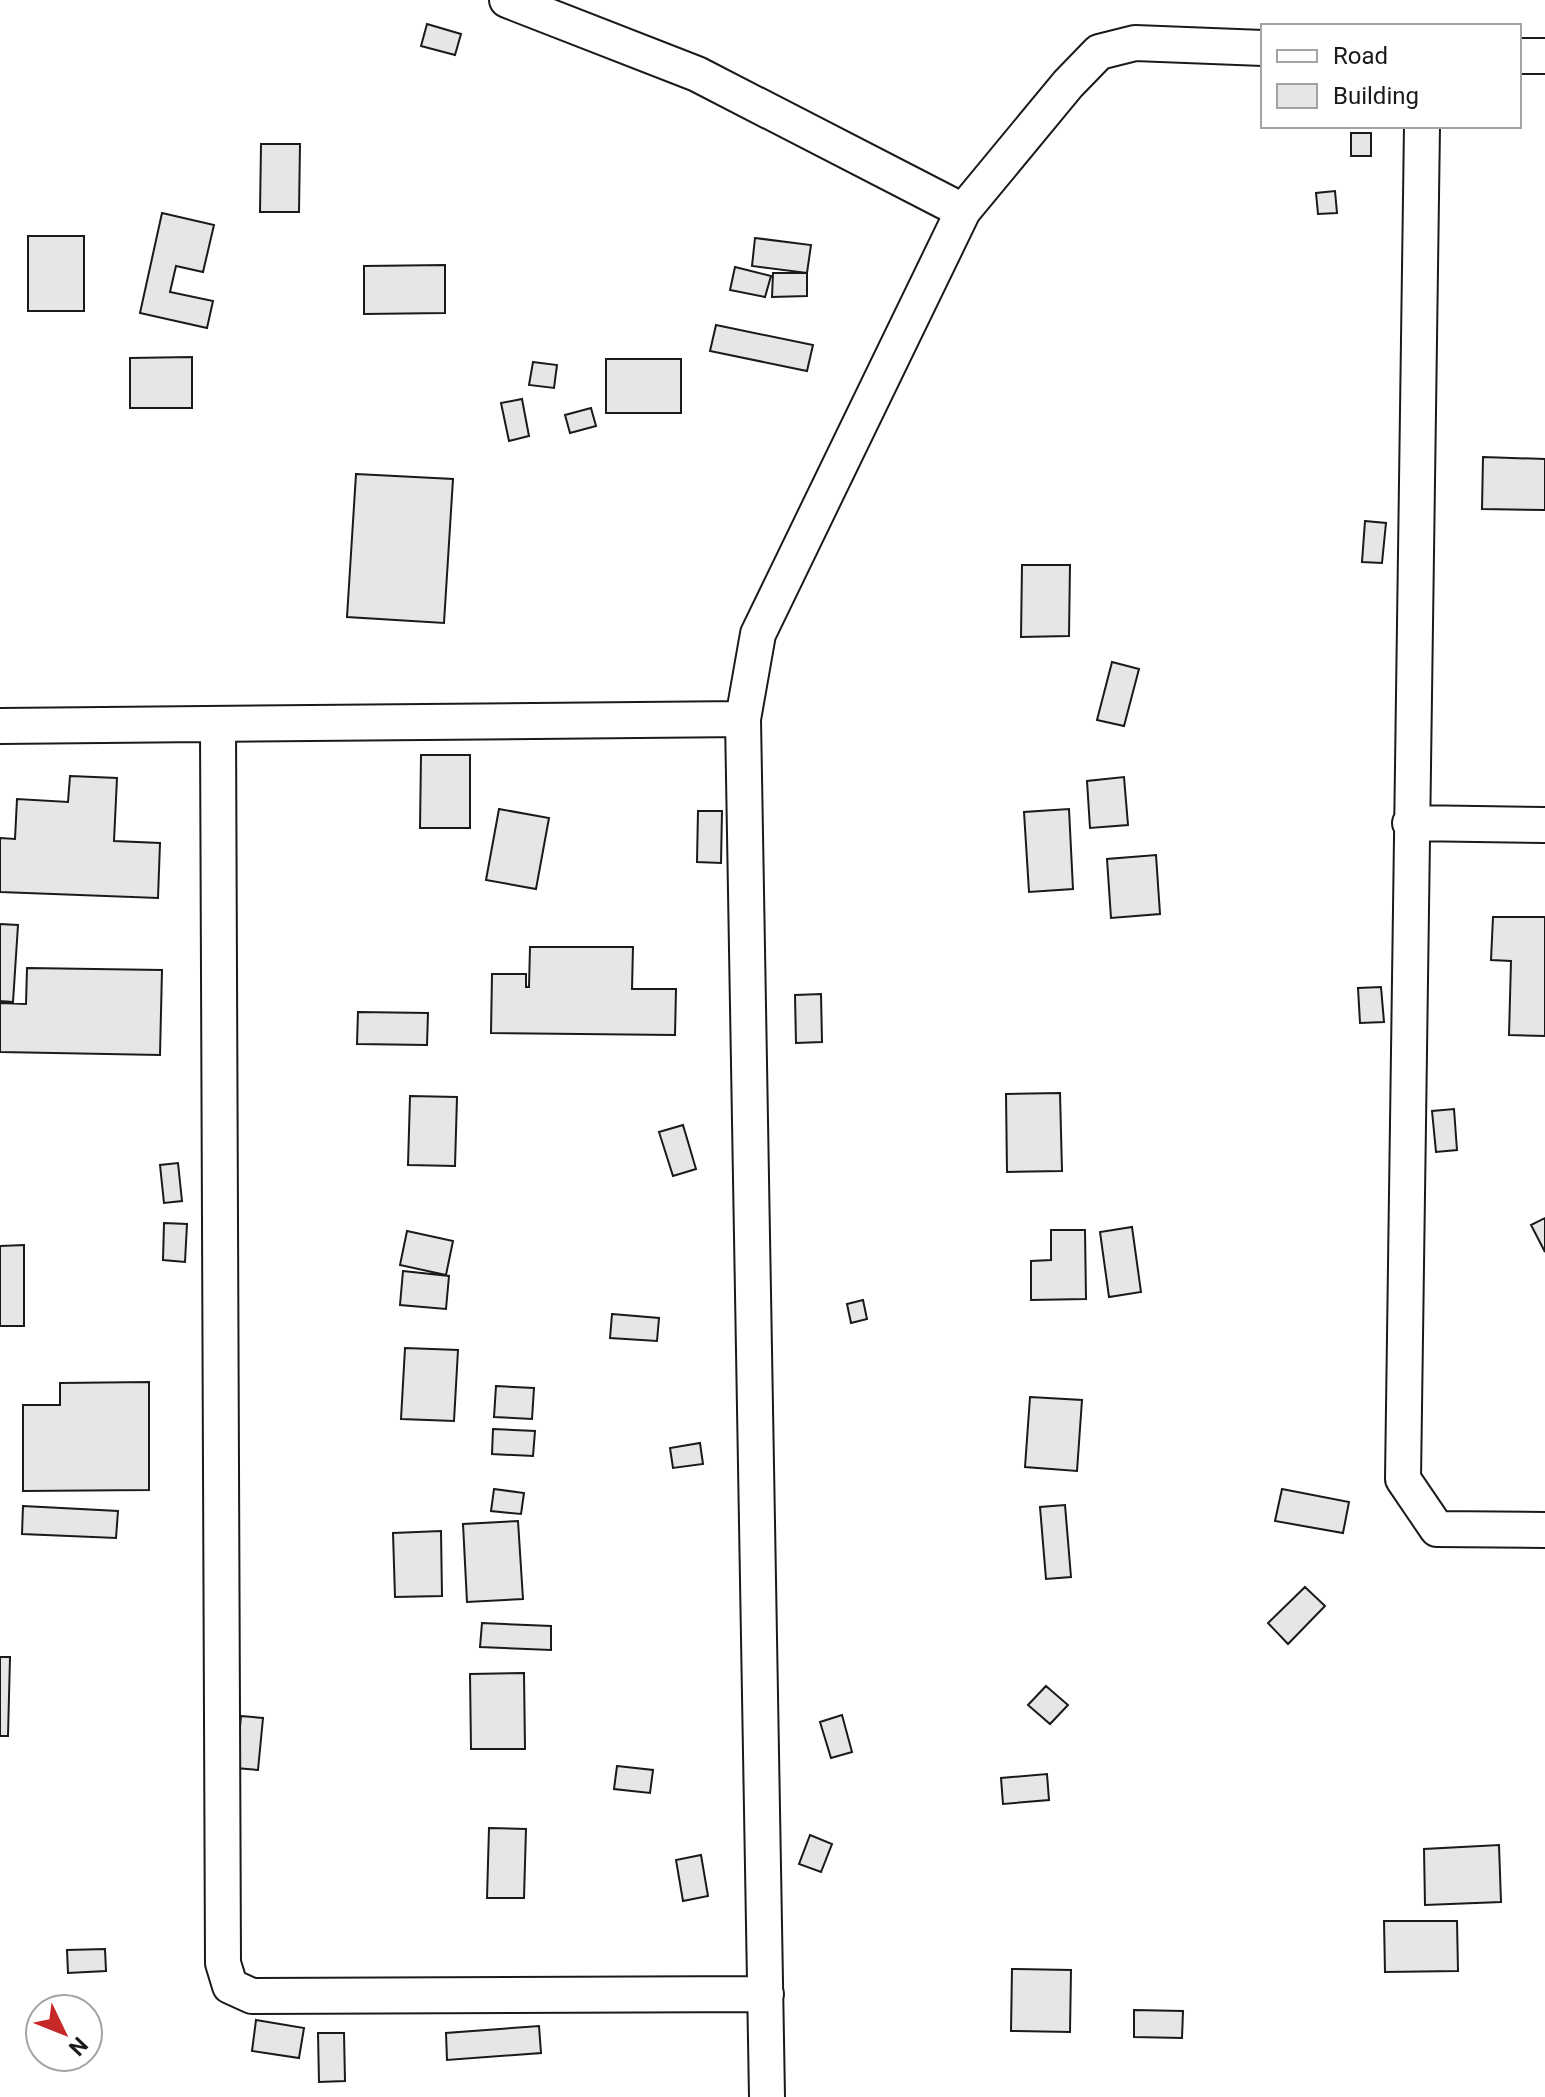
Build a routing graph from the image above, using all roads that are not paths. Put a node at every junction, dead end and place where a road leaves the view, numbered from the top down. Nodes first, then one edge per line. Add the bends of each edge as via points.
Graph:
1 (507, 0) edge
2 (1261, 48) edge
3 (1521, 56) edge
4 (1545, 56) edge
5 (1422, 128) edge
6 (963, 211) junction
7 (743, 719) junction
8 (0, 726) edge
9 (218, 726) junction
10 (1410, 823) junction
11 (1545, 825) edge
12 (1545, 1530) edge
13 (766, 1994) junction
14 (767, 2097) edge

1 - 6 street via 697,74
2 - 6 street via 1135,43 1099,52
3 - 4 street
5 - 10 street
6 - 7 street via 758,634
7 - 9 street
7 - 13 street
8 - 9 street
9 - 13 street via 223,1963 230,1986 252,1996
10 - 11 street
10 - 12 street via 1403,1479 1437,1529
13 - 14 street

